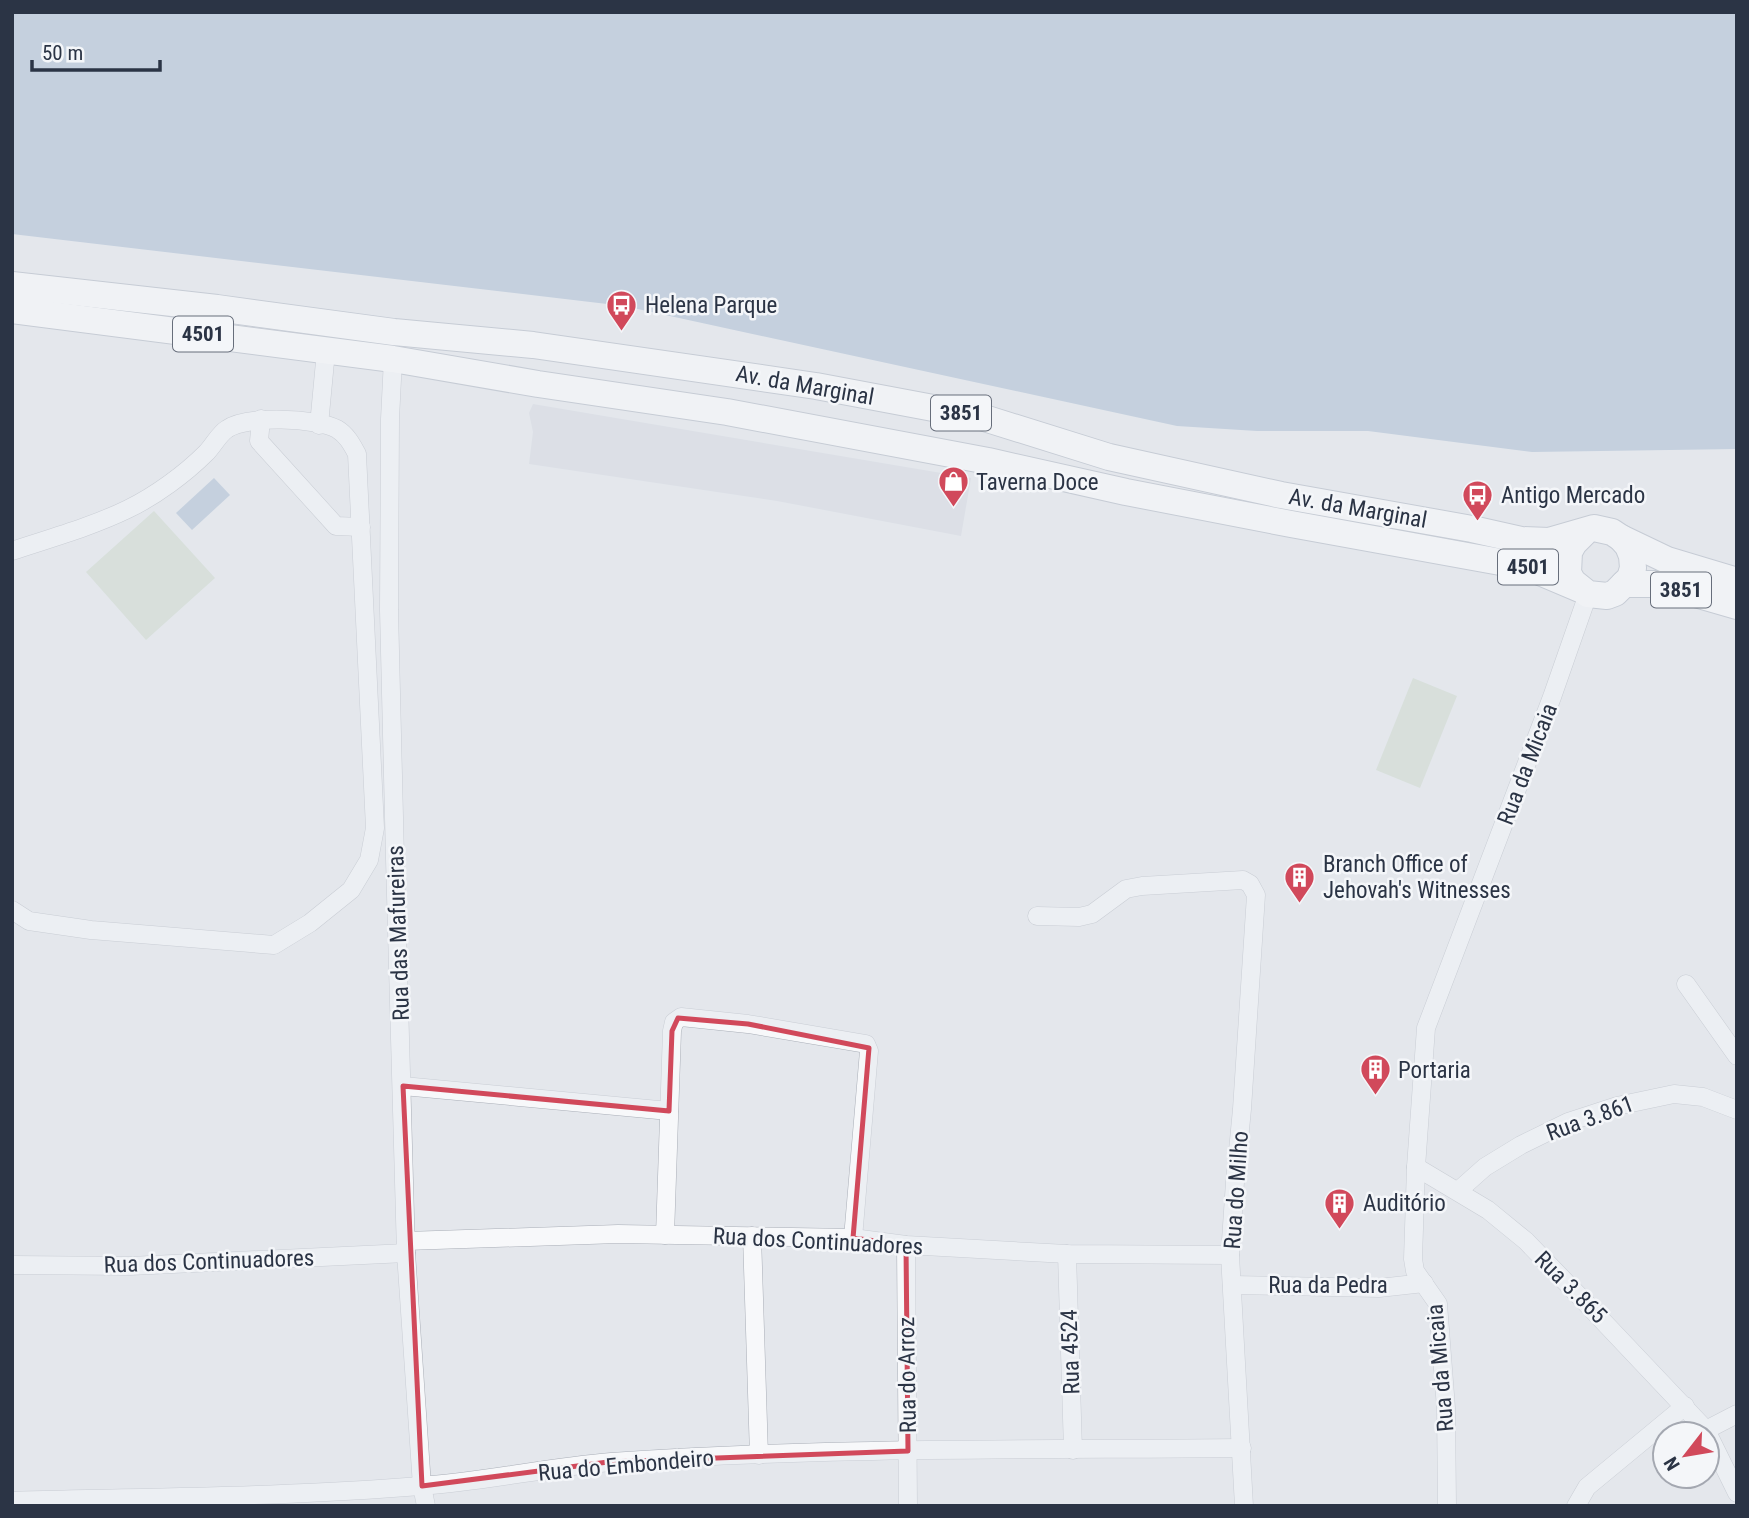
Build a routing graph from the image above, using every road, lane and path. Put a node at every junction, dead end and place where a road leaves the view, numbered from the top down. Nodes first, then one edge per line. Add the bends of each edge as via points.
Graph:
1 (12, 285) edge
2 (12, 310) edge
3 (394, 332) joint
4 (326, 351) junction
5 (393, 359) junction
6 (261, 419) junction
7 (320, 425) junction
8 (361, 527) junction
9 (1586, 531) junction
10 (1621, 538) junction
11 (12, 551) edge
12 (1474, 558) joint
13 (1737, 581) edge
14 (1624, 584) junction
15 (1584, 592) junction
16 (1737, 606) edge
17 (12, 910) edge
18 (1037, 916) dead end
19 (1686, 984) dead end
20 (1737, 1056) edge
21 (402, 1086) junction
22 (1737, 1110) edge
23 (669, 1111) junction
24 (1416, 1167) junction
25 (1458, 1191) junction
26 (666, 1235) junction
27 (752, 1236) junction
28 (853, 1238) junction
29 (906, 1245) junction
30 (406, 1247) junction
31 (1067, 1254) junction
32 (1230, 1255) junction
33 (12, 1265) edge
34 (1424, 1283) junction
35 (1232, 1285) junction
36 (1685, 1406) junction
37 (1737, 1414) edge
38 (1697, 1420) edge
39 (1721, 1422) edge
40 (1242, 1448) junction
41 (1073, 1450) junction
42 (908, 1451) junction
43 (759, 1455) junction
44 (1721, 1460) edge
45 (422, 1486) junction
46 (1737, 1493) edge
47 (12, 1501) edge
48 (426, 1506) edge
49 (908, 1506) edge
50 (1244, 1506) edge
51 (1447, 1506) edge
52 (1576, 1506) edge

1 - 3 main road, Av. da Marginal / 4501
2 - 4 main road, Av. da Marginal / 4501
3 - 9 main road, Av. da Marginal / 3851 via 533,345 816,386 981,417 1109,457 1281,495 1521,540 1549,541
4 - 5 main road, Av. da Marginal / 4501
4 - 7 street
5 - 12 main road, Av. da Marginal / 3851 via 727,412
5 - 21 street, Rua das Mafureiras via 389,610
6 - 7 street
6 - 8 street via 259,441 336,526
6 - 11 street via 228,428 189,467 130,508
7 - 8 street via 345,435 357,454
8 - 17 street via 375,828 369,860 351,890 274,945 91,930 29,921
9 - 10 main road via 1594,528
9 - 15 main road via 1574,543 1567,563
10 - 13 main road, 3851 via 1667,560
10 - 14 main road via 1629,546 1633,568
12 - 15 main road, Av. da Marginal / 4501 via 1528,567
14 - 15 main road via 1606,596
14 - 16 main road, 3851 via 1661,584
15 - 24 street, Rua da Micaia via 1552,697 1426,1028
18 - 32 street, Rua do Milho via 1092,914 1126,889 1243,880 1250,884 1256,895
19 - 20 street
21 - 23 street
21 - 30 street, Rua das Mafureiras
22 - 25 street, Rua 3.861 via 1703,1097 1674,1094 1617,1105 1521,1145
23 - 26 street
23 - 28 street via 672,1031 678,1018 748,1024 866,1044
24 - 25 street, Rua 3.865
24 - 34 street, Rua da Micaia via 1413,1259
25 - 36 street, Rua 3.865 via 1526,1241
26 - 27 street, Rua dos Continuadores
26 - 30 street, Rua dos Continuadores
27 - 28 street, Rua dos Continuadores
27 - 43 street
28 - 29 street, Rua dos Continuadores
29 - 31 street, Rua dos Continuadores
29 - 42 street, Rua do Arroz
30 - 33 street, Rua dos Continuadores via 130,1266
30 - 45 street, Rua das Mafureiras
31 - 32 street, Rua dos Continuadores
31 - 41 street, Rua 4524
32 - 35 street, Rua do Milho
34 - 35 street, Rua da Pedra via 1379,1288
34 - 51 street, Rua da Micaia via 1438,1304
35 - 40 street, Rua do Milho
36 - 38 street, Rua 3.865
36 - 52 street via 1587,1487
37 - 39 street
40 - 41 street, Rua do Embondeiro
40 - 50 street, Rua do Milho
41 - 42 street, Rua do Embondeiro
42 - 43 street, Rua do Embondeiro
42 - 49 street, Rua do Arroz
43 - 45 street, Rua do Embondeiro via 608,1462
44 - 46 street, Rua 3.865
45 - 47 street, Rua do Embondeiro
45 - 48 street, Rua das Mafureiras

